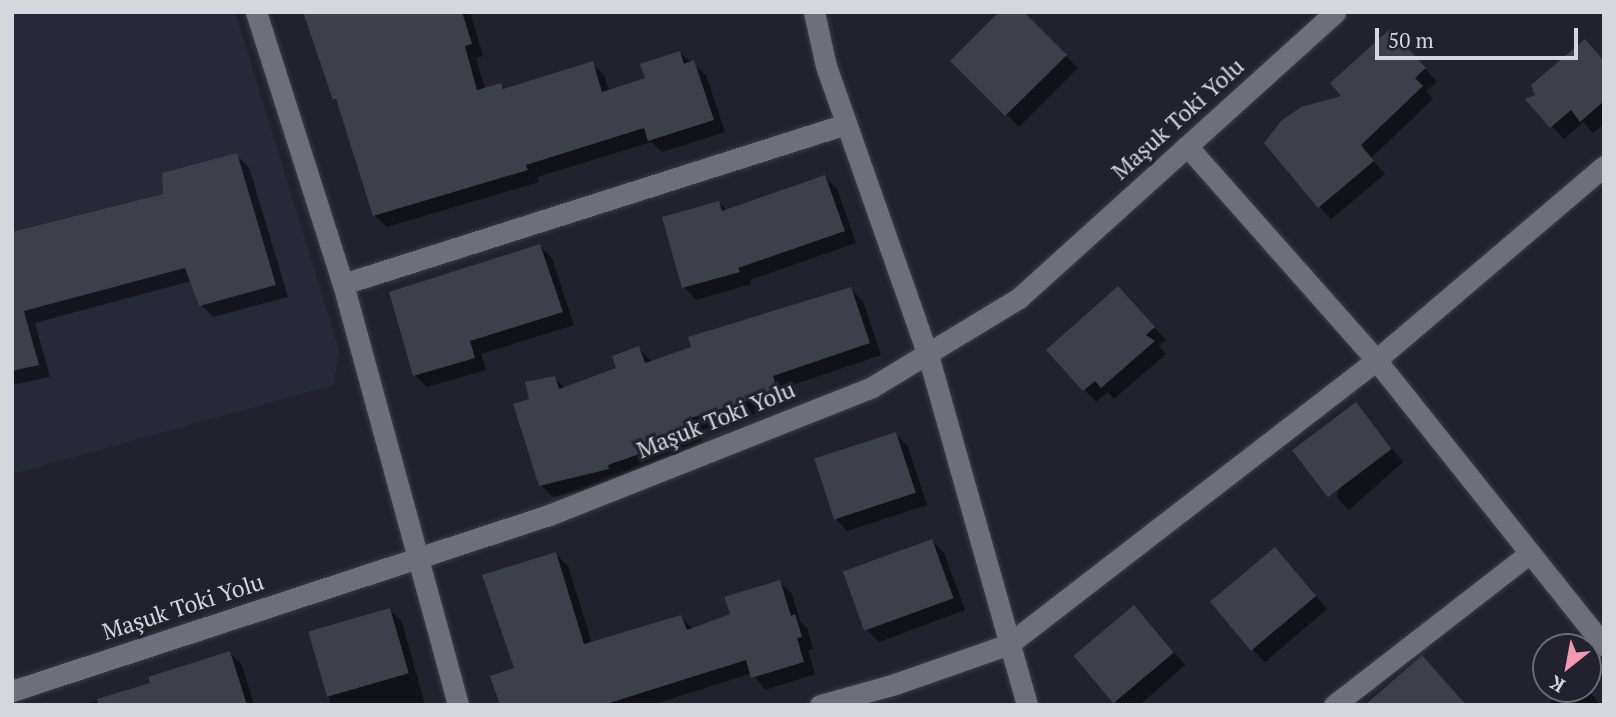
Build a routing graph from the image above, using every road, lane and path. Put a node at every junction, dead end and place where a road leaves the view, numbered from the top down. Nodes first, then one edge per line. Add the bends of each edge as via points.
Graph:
1 (256, 12) edge
2 (814, 12) edge
3 (1335, 12) edge
4 (846, 124) junction
5 (1187, 146) junction
6 (1604, 166) edge
7 (342, 284) junction
8 (928, 355) junction
9 (1376, 360) junction
10 (1530, 553) junction
11 (416, 558) junction
12 (1009, 644) junction
13 (1604, 646) edge
14 (12, 691) edge
15 (458, 705) edge
16 (820, 705) edge
17 (1027, 705) edge
18 (1334, 705) edge

1 - 7 street
2 - 4 street
3 - 5 street, Maşuk Toki Yolu
4 - 7 street
4 - 8 street
5 - 8 street, Maşuk Toki Yolu via 1019,298
5 - 9 street
6 - 9 street
7 - 11 street
8 - 11 street, Maşuk Toki Yolu via 872,387 549,515
8 - 12 street
9 - 10 street
9 - 12 street
10 - 13 street
10 - 18 street
11 - 14 street, Maşuk Toki Yolu
11 - 15 street
12 - 16 street
12 - 17 street

